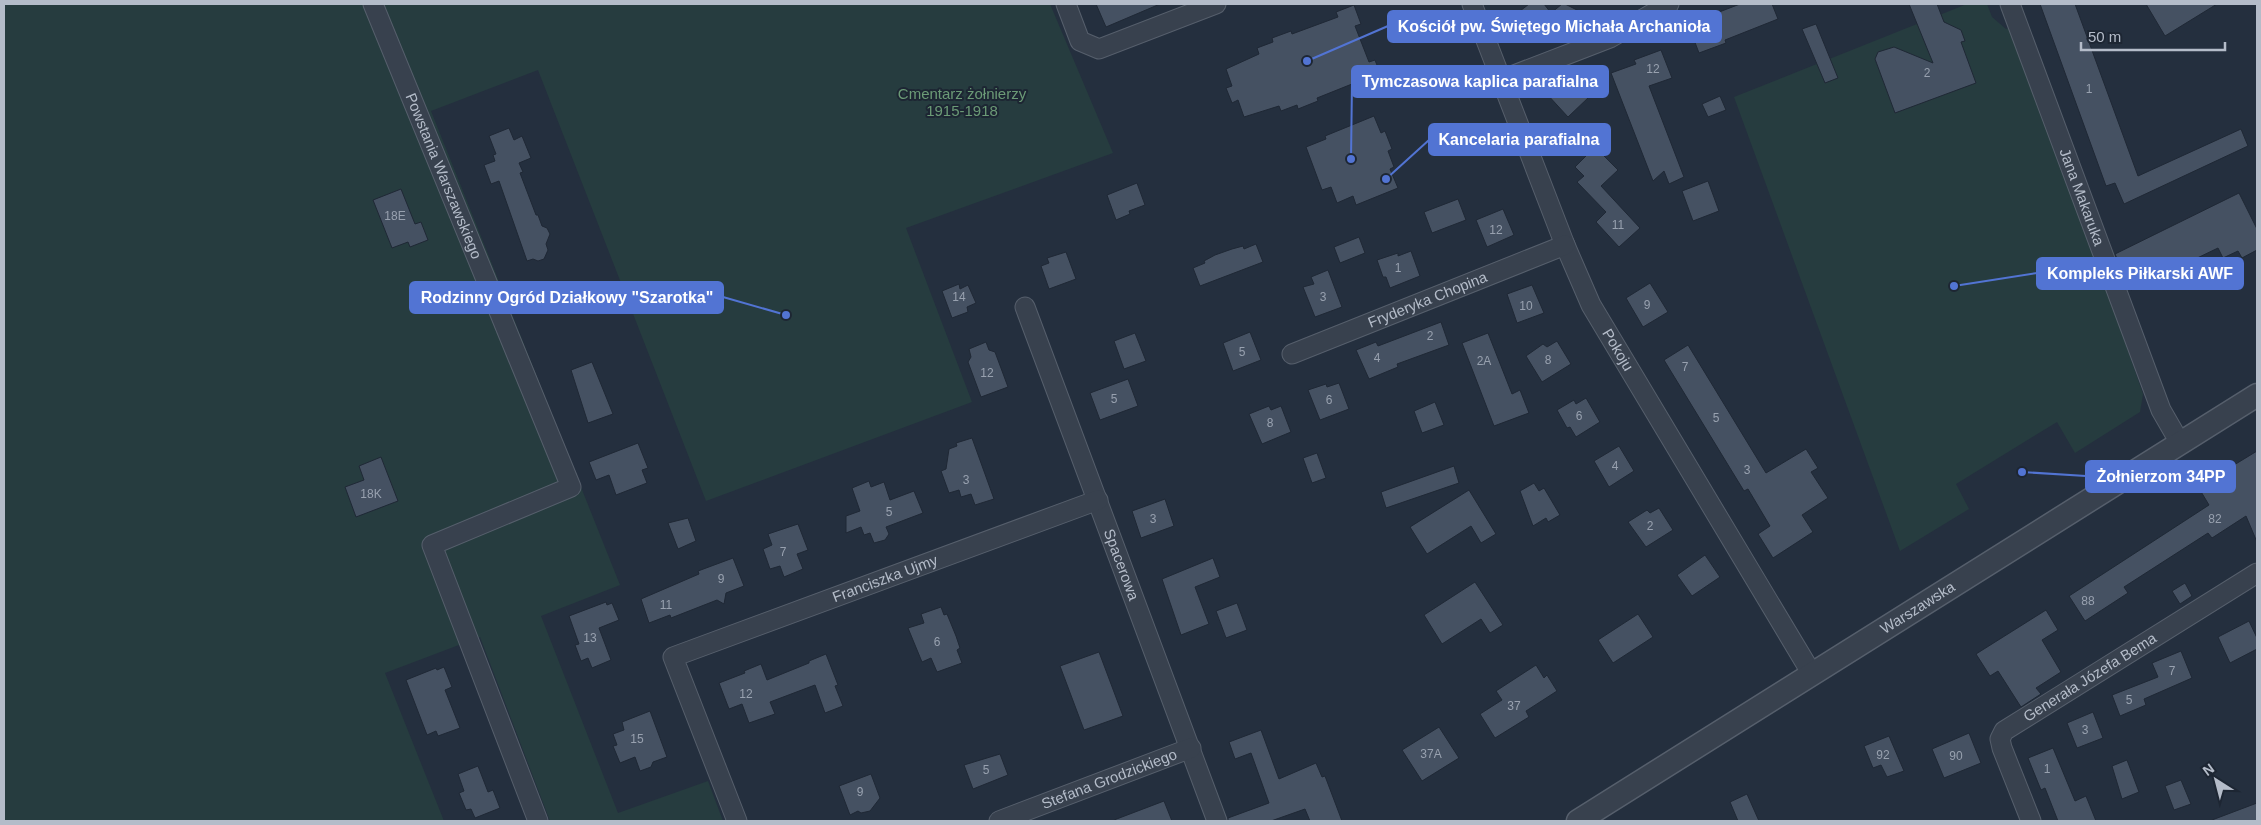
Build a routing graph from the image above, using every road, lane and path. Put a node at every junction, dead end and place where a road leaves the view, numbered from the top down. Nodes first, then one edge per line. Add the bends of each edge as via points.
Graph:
1 (373, 4) edge
2 (1066, 4) edge
3 (1216, 4) edge
4 (1472, 4) edge
5 (1669, 4) edge
6 (2010, 4) edge
7 (1501, 80) junction
8 (1565, 245) junction
9 (1025, 307) dead end
10 (1292, 354) dead end
11 (2257, 395) edge
12 (2180, 443) junction
13 (1098, 500) junction
14 (2257, 573) edge
15 (1812, 674) junction
16 (1191, 748) junction
17 (538, 821) edge
18 (737, 821) edge
19 (999, 821) edge
20 (1218, 821) edge
21 (1578, 821) edge
22 (2031, 821) edge

1 - 17 street, Powstania Warszawskiego via 571,487 432,545
2 - 3 street via 1080,41 1099,49
4 - 7 street, Pokoju
5 - 7 street via 1610,38
6 - 12 street, Jana Makaruka via 2161,410
7 - 8 street, Pokoju
8 - 10 street, Fryderyka Chopina
8 - 15 street, Pokoju via 1591,305
9 - 13 street, Spacerowa
11 - 12 street, Warszawska
12 - 15 street, Warszawska
13 - 16 street, Spacerowa
13 - 18 street, Franciszka Ujmy via 674,657
14 - 22 street, Generała Józefa Bema via 2004,731 2000,739 2002,748
15 - 21 street, Warszawska
16 - 19 street, Stefana Grodzickiego
16 - 20 street, Spacerowa

